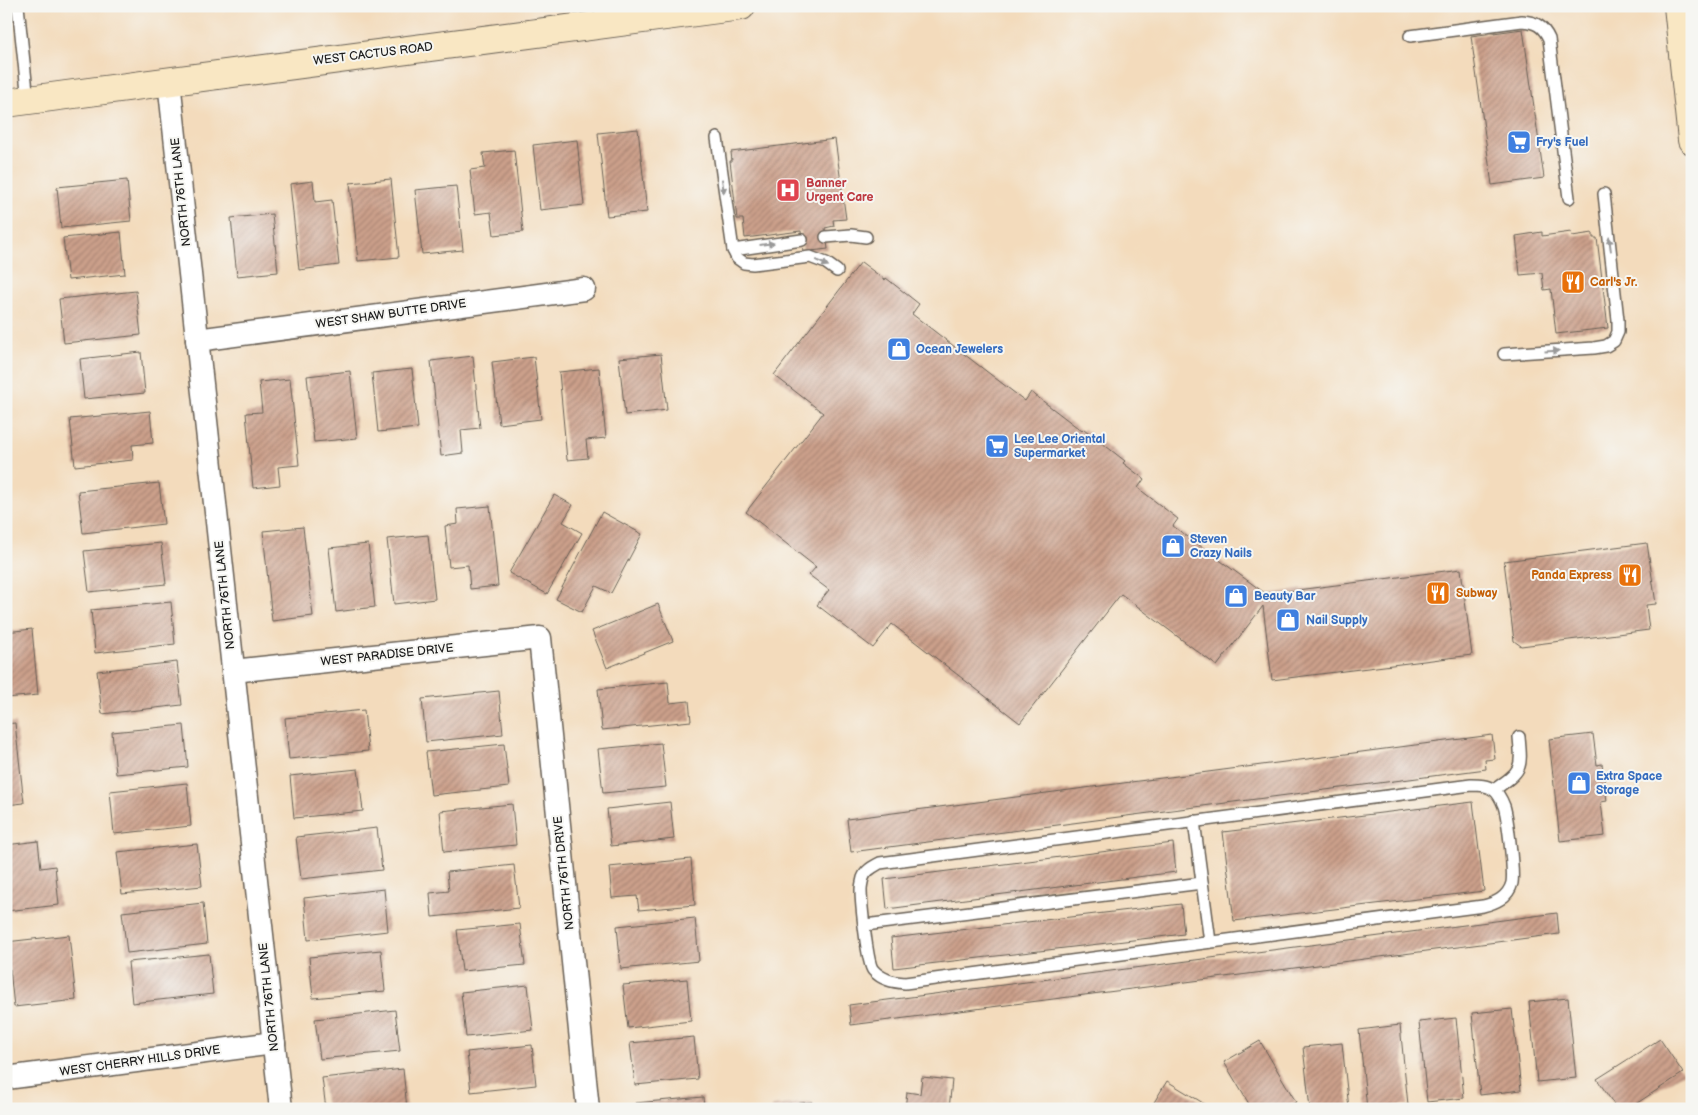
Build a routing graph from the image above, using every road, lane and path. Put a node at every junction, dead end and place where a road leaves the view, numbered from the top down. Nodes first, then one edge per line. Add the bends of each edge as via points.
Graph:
1 (18, 6) edge
2 (740, 6) edge
3 (1678, 6) edge
4 (666, 11) edge
5 (1410, 36) dead end
6 (168, 81) junction
7 (17, 101) edge
8 (717, 138) dead end
9 (1692, 140) edge
10 (1604, 194) dead end
11 (1569, 198) dead end
12 (826, 237) dead end
13 (866, 237) dead end
14 (802, 240) dead end
15 (733, 250) junction
16 (837, 271) dead end
17 (584, 289) dead end
18 (197, 340) junction
19 (1504, 354) dead end
20 (540, 638) joint
21 (233, 671) junction
22 (1519, 737) dead end
23 (1494, 790) junction
24 (1194, 821) junction
25 (1202, 883) junction
26 (865, 925) junction
27 (1210, 942) junction
28 (274, 1043) junction
29 (6, 1078) edge
30 (281, 1109) edge
31 (588, 1109) edge

1 - 7 lane
2 - 4 main road, WEST CACTUS ROAD
3 - 9 main road
4 - 6 main road, WEST CACTUS ROAD
5 - 11 lane via 1522,21 1540,25 1548,39
6 - 7 main road, WEST CACTUS ROAD
6 - 18 street, NORTH 76TH LANE
8 -> 15 lane
19 -> 10 lane via 1594,348 1614,341 1618,320
12 - 13 lane
15 -> 14 lane
15 -> 16 lane via 744,263 810,258
17 - 18 street, WEST SHAW BUTTE DRIVE
18 - 21 street, NORTH 76TH LANE
20 - 21 street, WEST PARADISE DRIVE
20 - 31 street, NORTH 76TH DRIVE
21 - 28 street, NORTH 76TH LANE
22 - 23 lane via 1521,761 1518,770
23 - 24 lane via 1471,785
23 - 27 lane via 1504,808 1513,871 1512,884 1506,896 1495,902
24 - 25 lane
24 - 26 lane via 880,863 869,869 861,888
25 - 26 lane
25 - 27 lane
26 - 27 lane via 872,969 882,978 905,983
28 - 29 street, WEST CHERRY HILLS DRIVE
28 - 30 street, NORTH 76TH LANE

